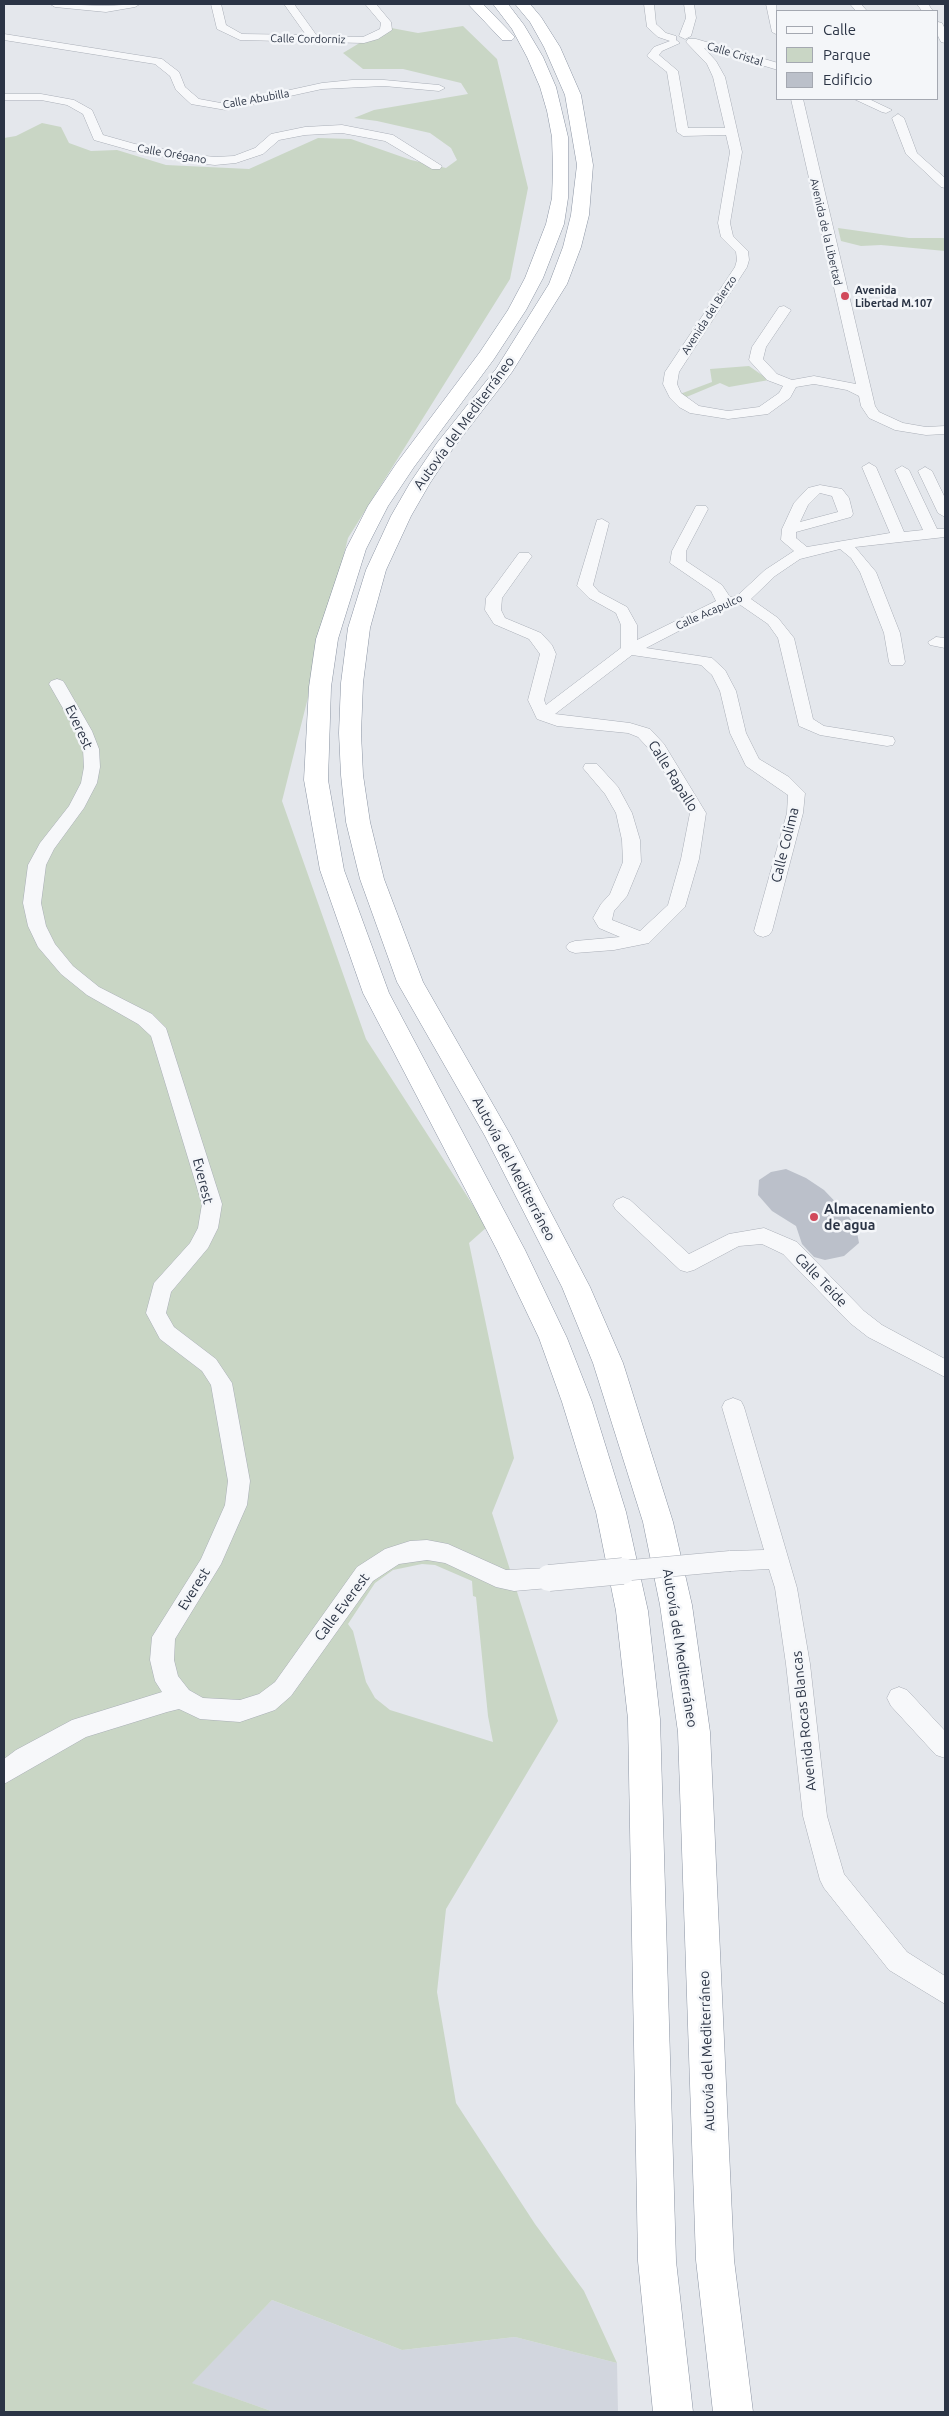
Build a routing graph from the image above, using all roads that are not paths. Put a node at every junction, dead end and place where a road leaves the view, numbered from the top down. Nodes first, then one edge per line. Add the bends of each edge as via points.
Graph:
1 (55, 4) edge
2 (135, 4) edge
3 (216, 4) edge
4 (289, 4) edge
5 (370, 4) edge
6 (475, 4) edge
7 (500, 4) edge
8 (522, 4) edge
9 (541, 4) edge
10 (649, 4) edge
11 (689, 4) edge
12 (772, 4) edge
13 (776, 23) edge
14 (939, 27) edge
15 (4, 37) edge
16 (314, 39) junction
17 (690, 40) junction
18 (945, 40) edge
19 (673, 41) junction
20 (776, 66) edge
21 (439, 88) dead end
22 (4, 98) edge
23 (797, 100) edge
24 (863, 100) edge
25 (893, 109) edge
26 (731, 132) junction
27 (436, 166) dead end
28 (561, 169) junction
29 (945, 184) edge
30 (580, 215) junction
31 (784, 310) dead end
32 (791, 384) junction
33 (864, 393) junction
34 (945, 430) edge
35 (869, 467) dead end
36 (902, 470) dead end
37 (925, 471) dead end
38 (701, 509) dead end
39 (945, 513) edge
40 (602, 523) dead end
41 (789, 529) dead end
42 (939, 534) edge
43 (899, 536) junction
44 (843, 544) junction
45 (805, 552) junction
46 (524, 556) dead end
47 (742, 599) junction
48 (726, 604) junction
49 (629, 650) junction
50 (897, 662) dead end
51 (57, 684) dead end
52 (543, 715) junction
53 (887, 741) dead end
54 (591, 768) dead end
55 (763, 931) dead end
56 (643, 939) junction
57 (575, 947) dead end
58 (623, 1205) dead end
59 (945, 1369) edge
60 (733, 1407) dead end
61 (776, 1559) junction
62 (181, 1698) junction
63 (899, 1698) dead end
64 (945, 1747) edge
65 (4, 1773) edge
66 (945, 1991) edge
67 (674, 2412) edge
68 (733, 2412) edge

1 - 2 street via 106,9
3 - 16 street, Calle Cordorniz via 221,27 240,37
4 - 16 street
5 - 16 street, Calle Cordorniz via 386,22 386,30 364,40
6 - 28 highway via 497,24 521,54 534,78
7 - 28 highway, Autovía del Mediterráneo via 519,28 548,87 560,138
8 - 30 highway, Autovía del Mediterráneo via 552,47 579,120 585,165
9 - 30 highway via 563,44 590,119 594,160 592,179
10 - 19 street via 651,25
11 - 17 street
12 - 13 street
14 - 18 street
15 - 21 street, Calle Abubilla via 158,61 175,74 180,88 196,102 226,106 352,83
17 - 19 street via 683,45
17 - 20 street, Calle Cristal
17 - 26 street, Avenida del Bierzo via 712,63 719,77
19 - 26 street via 658,49 653,56 672,72 683,132
22 - 27 street, Calle Orégano via 41,97 70,102 88,112 98,137 196,159 236,159 259,151 275,137 342,129 389,138
23 - 33 street, Avenida de la Libertad
24 - 25 street
25 - 29 street via 912,154
26 - 32 street, Avenida del Bierzo via 736,152 724,223 727,237 742,251 742,260 672,372 670,384 675,395 690,407 710,414 728,415 763,411 785,395
28 - 67 highway, Autovía del Mediterráneo via 555,224 534,278 487,355 378,506 356,549 327,640 320,687 316,780 332,870 376,993 511,1250 553,1338 577,1402 611,1512 632,1611 644,1719 657,2261
30 - 68 highway, Autovía del Mediterráneo via 558,284 540,317 420,483 400,516 376,570 359,628 352,683 352,775 358,822 372,879 410,982 498,1136 576,1286 608,1363 658,1522 676,1605 694,1732 715,2260
31 - 32 street via 759,347 756,360 772,377
32 - 33 street via 814,380 851,387
33 - 34 street, Avenida de la Libertad via 874,415 900,428
35 - 43 street
36 - 42 street
37 - 39 street
38 - 48 street via 679,550 678,563 717,588
40 - 49 street via 585,586 594,595 622,610 629,626
41 - 45 street via 788,540
42 - 43 street, Calle Acapulco
43 - 44 street, Calle Acapulco
44 - 45 street, Calle Acapulco
44 - 50 street via 868,572 892,633
45 - 47 street, Calle Acapulco via 770,573
46 - 52 street via 494,598 493,610 499,621 535,636 544,645 548,654 536,700
47 - 48 street, Calle Acapulco
47 - 53 street via 773,622 786,638 804,722 820,730
48 - 49 street, Calle Acapulco
49 - 52 street, Calle Acapulco
49 - 55 street, Calle Colima via 706,661 719,673 728,690 738,733 752,762 797,793 795,813
51 - 62 street, Everest via 84,730 91,749 92,768 89,783 76,808 37,864 32,903 37,926 47,947 67,970 93,991 145,1019 159,1033 212,1204 208,1228 198,1248 161,1289 156,1313 167,1334 209,1366 221,1383 239,1481 236,1505 210,1564 164,1637 162,1660 167,1681
52 - 56 street, Calle Rapallo via 557,721 630,728 644,733 658,748 698,813 676,907
54 - 56 street via 612,791 624,813 631,840 632,862 618,896 602,918 605,924
56 - 57 street
58 - 59 street, Calle Teide via 687,1264 736,1239 764,1236 790,1248 857,1317 875,1331
60 - 61 street, Avenida Rocas Blancas
61 - 62 street, Calle Everest, bridge via 514,1581 504,1580 462,1560 427,1550 410,1551 392,1556 365,1574 283,1689 267,1702 240,1710 200,1708
61 - 66 street, Avenida Rocas Blancas via 786,1588 798,1664 815,1816 833,1880 898,1961
62 - 65 street via 80,1728
63 - 64 street

